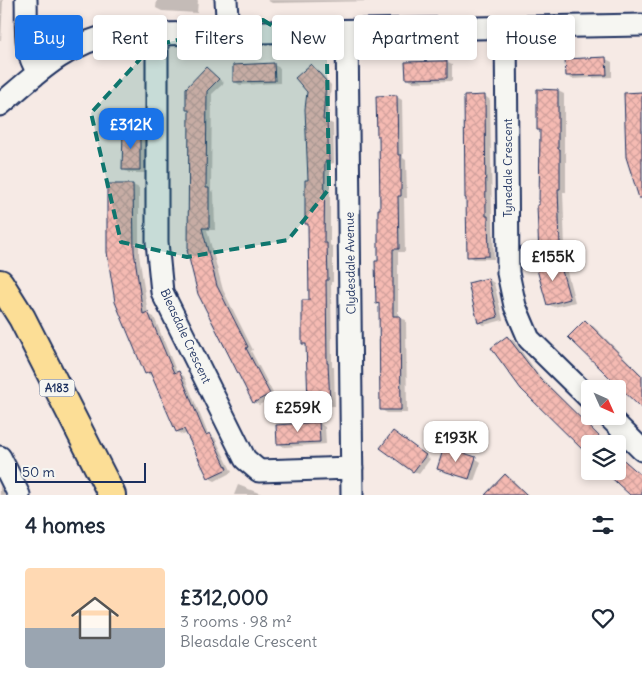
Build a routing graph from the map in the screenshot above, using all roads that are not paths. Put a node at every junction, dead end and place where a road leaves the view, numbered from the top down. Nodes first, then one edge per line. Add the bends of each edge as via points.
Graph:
1 (26, 0) edge
2 (226, 0) edge
3 (227, 15) edge
4 (642, 25) edge
5 (575, 26) edge
6 (487, 28) edge
7 (347, 31) junction
8 (262, 32) edge
9 (93, 40) edge
10 (157, 60) edge
11 (506, 60) edge
12 (38, 72) junction
13 (0, 105) edge
14 (0, 283) edge
15 (581, 390) edge
16 (617, 425) edge
17 (642, 450) edge
18 (0, 458) edge
19 (352, 468) junction
20 (19, 495) edge
21 (112, 495) edge
22 (352, 495) edge

1 - 12 street via 28,52
2 - 3 street
4 - 5 street
6 - 7 street
7 - 8 street
7 - 19 street, Clydesdale Avenue
9 - 12 street via 79,44
10 - 19 street, Bleasdale Crescent via 157,242 162,292 245,459 259,471
11 - 15 street, Tynedale Crescent via 508,273 515,306 530,339
12 - 13 street
14 - 21 main road, A183 via 22,318
16 - 17 street
18 - 20 street
19 - 22 street, Clydesdale Avenue

